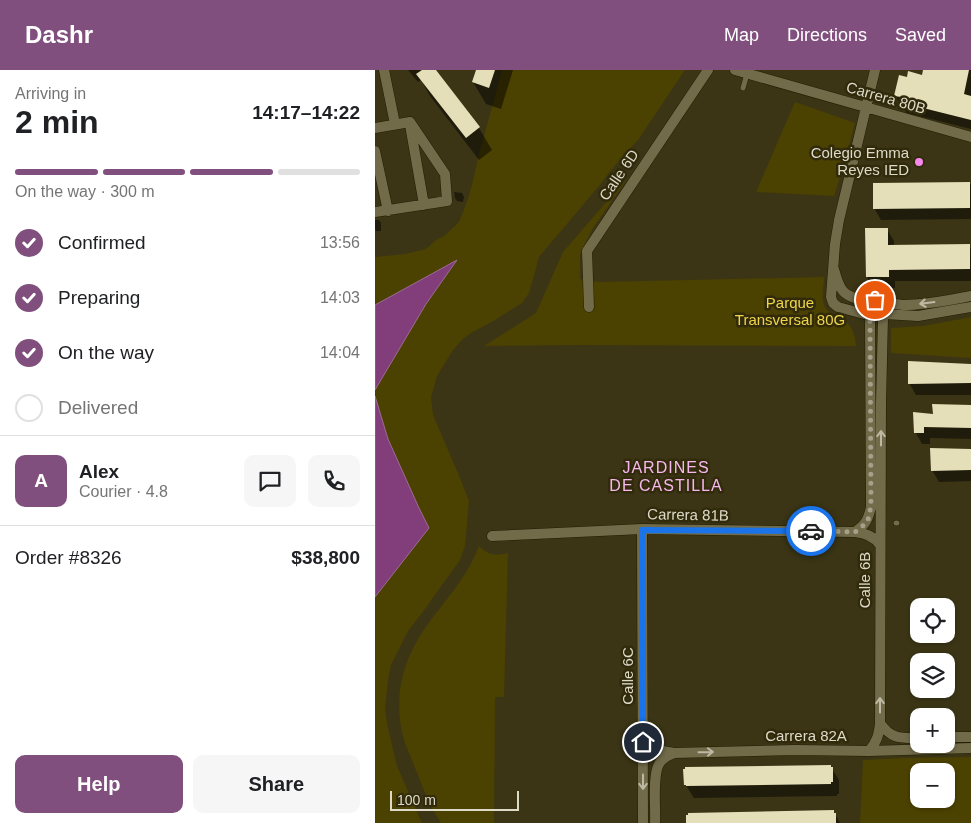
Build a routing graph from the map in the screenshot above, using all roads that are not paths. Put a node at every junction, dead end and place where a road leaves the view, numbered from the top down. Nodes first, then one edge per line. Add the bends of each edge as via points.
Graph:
1 (384, 70) edge
2 (708, 70) edge
3 (735, 70) edge
4 (875, 70) edge
5 (747, 73) junction
6 (743, 88) dead end
7 (866, 107) junction
8 (410, 122) junction
9 (395, 124) junction
10 (375, 128) edge
11 (971, 137) edge
12 (375, 151) edge
13 (424, 205) junction
14 (388, 211) junction
15 (375, 212) edge
16 (834, 269) junction
17 (971, 296) edge
18 (871, 301) junction
19 (883, 302) junction
20 (589, 307) dead end
21 (971, 308) edge
22 (884, 315) junction
23 (869, 316) junction
24 (642, 530) junction
25 (855, 532) junction
26 (492, 536) dead end
27 (880, 545) junction
28 (880, 723) junction
29 (955, 737) edge
30 (971, 737) edge
31 (910, 738) edge
32 (643, 742) junction
33 (971, 748) edge
34 (869, 750) junction
35 (675, 753) junction
36 (643, 823) edge
37 (655, 823) edge

1 - 9 street
2 - 20 street, Calle 6D via 587,251
3 - 5 street, Carrera 80B
4 - 7 street
5 - 6 lane
5 - 7 street, Carrera 80B
7 - 11 street, Carrera 80B
7 - 16 street via 839,220
8 - 9 street
8 - 13 street
8 - 13 street via 445,174 447,201
9 - 10 street
12 - 14 street
13 - 14 street
14 - 15 street
16 - 18 street via 843,292
16 - 23 street via 833,303
17 -> 19 street via 902,305
18 - 19 street
18 - 23 street via 866,309
19 - 22 street
21 - 22 street via 918,316
22 - 23 street via 877,320
27 -> 22 street, Calle 6B
23 - 25 street, Calle 6B via 871,506 868,520
24 - 25 street, Carrera 81B
24 - 26 street, Carrera 81B
24 - 32 street, Calle 6C
25 - 27 street, Carrera 81B via 873,537
28 -> 27 street, Calle 6B
28 - 31 street via 892,735
28 - 34 street, Calle 6B via 877,739
29 - 30 street
32 - 35 street, Carrera 82A via 657,750
32 -> 36 street, Calle 6C
33 - 34 street, Carrera 82A
35 -> 34 street, Carrera 82A
35 - 37 street via 659,764 655,780

